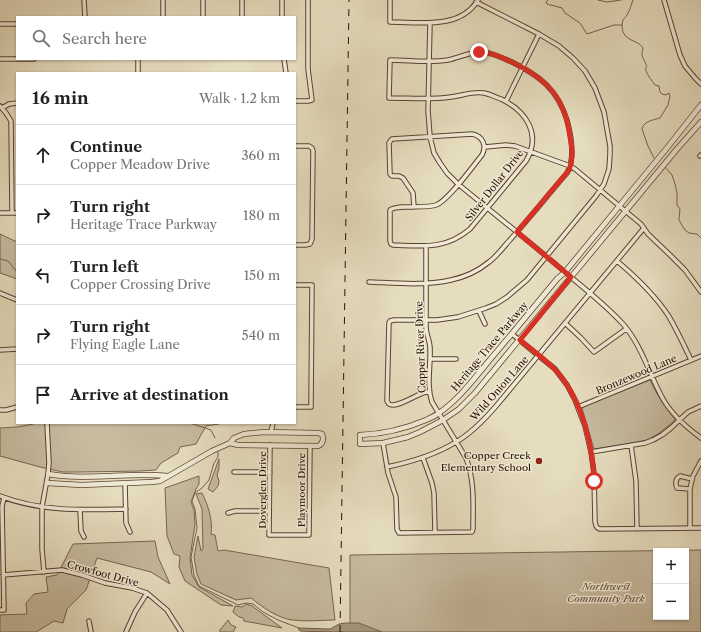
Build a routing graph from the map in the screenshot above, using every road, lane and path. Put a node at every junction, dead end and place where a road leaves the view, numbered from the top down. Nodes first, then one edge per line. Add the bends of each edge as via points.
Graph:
1 (84, 0) edge
2 (163, 0) edge
3 (203, 0) edge
4 (242, 0) edge
5 (282, 0) edge
6 (308, 0) edge
7 (390, 0) edge
8 (664, 0) edge
9 (477, 1) edge
10 (85, 16) edge
11 (164, 16) edge
12 (203, 16) edge
13 (242, 16) edge
14 (282, 16) edge
15 (430, 23) junction
16 (0, 24) edge
17 (16, 24) edge
18 (539, 34) junction
19 (0, 59) edge
20 (16, 59) edge
21 (138, 60) edge
22 (284, 60) edge
23 (429, 61) junction
24 (522, 68) junction
25 (138, 72) edge
26 (286, 72) edge
27 (701, 84) edge
28 (429, 98) junction
29 (296, 101) edge
30 (506, 101) junction
31 (16, 103) edge
32 (701, 105) edge
33 (1, 107) edge
34 (701, 122) edge
35 (430, 136) junction
36 (296, 146) edge
37 (485, 147) junction
38 (531, 151) junction
39 (570, 166) junction
40 (458, 184) junction
41 (601, 190) junction
42 (619, 205) junction
43 (414, 207) junction
44 (488, 208) junction
45 (626, 211) junction
46 (0, 213) edge
47 (12, 213) junction
48 (16, 213) edge
49 (644, 228) junction
50 (517, 232) junction
51 (296, 245) edge
52 (426, 246) junction
53 (546, 257) junction
54 (617, 261) junction
55 (564, 272) junction
56 (571, 277) junction
57 (369, 282) dead end
58 (426, 283) junction
59 (296, 285) edge
60 (701, 292) edge
61 (0, 293) edge
62 (590, 293) junction
63 (16, 300) edge
64 (479, 311) junction
65 (426, 320) junction
66 (565, 323) junction
67 (485, 324) dead end
68 (626, 329) junction
69 (512, 334) junction
70 (520, 340) junction
71 (16, 349) edge
72 (0, 350) edge
73 (538, 355) junction
74 (701, 356) edge
75 (430, 359) junction
76 (456, 359) dead end
77 (691, 360) junction
78 (652, 376) junction
79 (429, 392) junction
80 (701, 406) edge
81 (16, 407) edge
82 (296, 407) edge
83 (578, 407) junction
84 (0, 410) edge
85 (439, 413) junction
86 (443, 420) junction
87 (679, 420) junction
88 (46, 424) edge
89 (273, 424) edge
90 (271, 432) junction
91 (701, 438) edge
92 (457, 442) junction
93 (230, 443) junction
94 (383, 443) junction
95 (270, 445) junction
96 (631, 445) junction
97 (310, 446) junction
98 (591, 452) junction
99 (423, 458) junction
100 (701, 461) edge
101 (387, 467) junction
102 (234, 472) dead end
103 (270, 472) junction
104 (48, 474) junction
105 (167, 476) junction
106 (692, 479) junction
107 (47, 483) junction
108 (125, 484) junction
109 (690, 489) junction
110 (0, 496) edge
111 (4, 498) junction
112 (42, 508) junction
113 (80, 510) junction
114 (126, 510) junction
115 (269, 511) junction
116 (228, 513) dead end
117 (637, 528) junction
118 (690, 528) junction
119 (701, 528) edge
120 (130, 532) dead end
121 (435, 532) junction
122 (270, 535) joint
123 (84, 537) dead end
124 (44, 572) junction
125 (3, 575) junction
126 (146, 593) junction
127 (0, 610) edge
128 (89, 621) dead end
129 (179, 631) edge
130 (91, 632) edge
131 (126, 632) edge

1 - 10 street
2 - 11 street
3 - 12 street
4 - 13 street
5 - 14 street
6 - 29 street via 308,69 312,100
7 - 15 street via 390,22
8 - 27 street via 685,66
9 - 15 street via 467,12 453,19
9 - 18 street
15 - 23 street
16 - 17 street
18 - 24 street
18 - 41 street via 573,58 585,71 599,97 604,112 610,154 609,169
19 - 20 street
21 - 25 street
22 - 26 street
23 - 24 street via 448,60 484,52 494,54
23 - 28 street
23 - 28 street, Silver Dollar Drive via 390,60 389,98
24 - 30 street
24 - 39 street via 544,82 562,107 572,147
28 - 30 street, Silver Dollar Drive via 480,92
28 - 35 street
30 - 38 street, Silver Dollar Drive via 517,108 527,121 533,141
31 - 33 street
32 - 42 street, Heritage Trace Parkway
33 - 47 street via 11,121 14,142
34 - 45 street, Heritage Trace Parkway
35 - 37 street via 476,134
35 - 40 street via 440,164
35 - 43 street via 392,138 390,142 390,174 403,178 413,193
36 - 51 street via 309,146 313,151 312,239 308,245
37 - 38 street via 511,145
37 - 40 street via 482,156
38 - 39 street
38 - 44 street, Silver Dollar Drive via 526,161
39 - 41 street
39 - 50 street via 567,173
40 - 43 street via 442,203 431,207
40 - 44 street
41 - 42 street
41 - 53 street
42 - 45 street
42 - 55 street, Heritage Trace Parkway
43 - 52 street, Silver Dollar Drive via 391,208 391,244
44 - 50 street
44 - 52 street, Silver Dollar Drive via 470,229 455,240
45 - 49 street
45 - 56 street, Heritage Trace Parkway
46 - 47 street
47 - 48 street
49 - 54 street, Wild Onion Lane
49 - 60 street
50 - 53 street
50 - 58 street via 490,262 473,273 450,281
52 - 58 street, Copper River Drive
53 - 55 street
53 - 64 street via 518,288 496,304
54 - 62 street, Wild Onion Lane
54 - 77 street via 642,283 663,308
55 - 56 street
55 - 69 street, Heritage Trace Parkway
56 - 62 street
56 - 70 street, Heritage Trace Parkway
57 - 58 street
58 - 65 street, Copper River Drive
59 - 82 street via 312,285 312,407
61 - 63 street
62 - 66 street, Wild Onion Lane
62 - 68 street via 610,310
64 - 65 street via 442,320
64 - 67 street
65 - 75 street, Copper River Drive
65 - 79 street via 394,320 388,324 388,403 394,404
66 - 68 street via 594,352
66 - 73 street, Wild Onion Lane
68 - 78 street via 640,349
69 - 70 street
69 - 85 street, Heritage Trace Parkway via 453,402
70 - 73 street
70 - 86 street, Heritage Trace Parkway via 475,393
71 - 72 street
73 - 83 street via 563,380
73 - 92 street, Wild Onion Lane via 490,414
74 - 77 street, Bronzewood Lane
75 - 76 street
75 - 79 street, Copper River Drive
77 - 78 street, Bronzewood Lane
78 - 83 street, Bronzewood Lane
78 - 87 street via 663,399
79 - 85 street, Copper River Drive
80 - 87 street
81 - 84 street
83 - 98 street
85 - 86 street, Copper River Drive
85 - 94 street, Heritage Trace Parkway via 406,428 360,435 360,444
86 - 92 street, Copper River Drive
86 - 94 street, Heritage Trace Parkway via 408,437
87 - 91 street
87 - 96 street via 658,437
88 - 104 street
89 - 90 street
90 - 93 street via 244,434 234,438
90 - 97 street via 322,434 322,444
92 - 99 street, Wild Onion Lane
92 - 121 street, Copper River Drive via 471,472 473,529 472,532
93 - 95 street
93 - 105 street
94 - 101 street
95 - 97 street
95 - 103 street, Doverglen Drive
96 - 98 street
96 - 117 street via 636,481
97 - 122 street, Playmoor Drive via 309,535
98 - 117 street via 597,528
99 - 101 street, Wild Onion Lane
99 - 121 street via 434,493
100 - 106 street
101 - 121 street via 396,497 399,533
102 - 103 street
103 - 115 street, Doverglen Drive
104 - 105 street via 69,477
104 - 107 street
105 - 108 street via 157,482
106 - 109 street
106 - 109 street via 680,476 676,481 677,488
107 - 108 street
107 - 112 street
108 - 114 street
109 - 118 street
110 - 111 street
111 - 112 street
111 - 125 street
112 - 113 street
112 - 124 street
113 - 114 street
113 - 123 street via 81,531
114 - 120 street via 126,523
115 - 116 street
115 - 122 street, Doverglen Drive
117 - 118 street
118 - 119 street
124 - 125 street, Crowfoot Drive
124 - 126 street, Crowfoot Drive via 62,570
125 - 127 street via 4,610
126 - 129 street, Crowfoot Drive via 167,610
126 - 131 street
128 - 130 street

